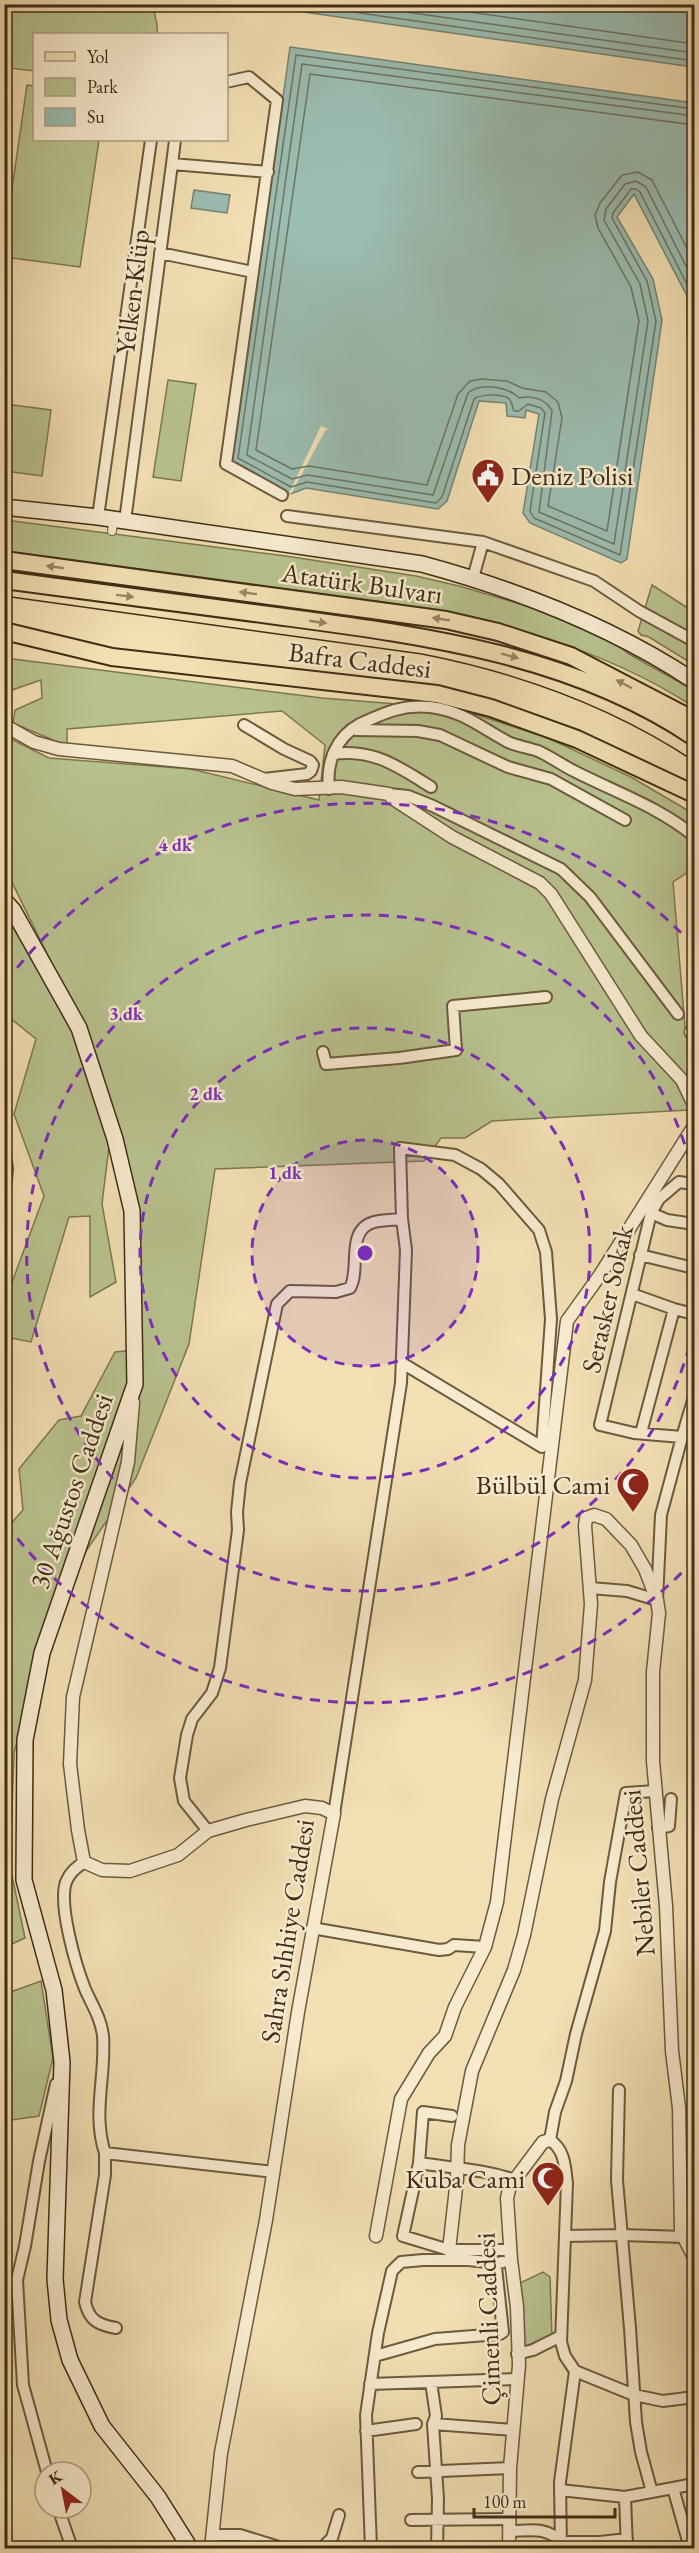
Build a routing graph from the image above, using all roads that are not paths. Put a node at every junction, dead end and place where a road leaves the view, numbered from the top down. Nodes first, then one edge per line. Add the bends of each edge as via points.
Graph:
1 (228, 82) edge
2 (151, 141) edge
3 (175, 141) edge
4 (172, 164) junction
5 (268, 172) junction
6 (160, 253) junction
7 (253, 272) junction
8 (282, 495) dead end
9 (4, 507) edge
10 (287, 516) dead end
11 (113, 520) junction
12 (483, 542) junction
13 (4, 560) edge
14 (473, 578) junction
15 (4, 580) edge
16 (4, 625) edge
17 (4, 631) edge
18 (694, 641) edge
19 (694, 681) edge
20 (694, 720) edge
21 (4, 725) edge
22 (244, 725) dead end
23 (349, 730) junction
24 (694, 737) edge
25 (333, 754) junction
26 (264, 779) junction
27 (431, 787) dead end
28 (694, 787) edge
29 (329, 789) junction
30 (389, 794) junction
31 (694, 794) edge
32 (626, 820) dead end
33 (694, 836) edge
34 (4, 888) edge
35 (9, 905) edge
36 (546, 997) dead end
37 (678, 1014) dead end
38 (323, 1052) dead end
39 (694, 1105) edge
40 (694, 1126) edge
41 (4, 1145) edge
42 (694, 1184) edge
43 (4, 1201) edge
44 (651, 1213) junction
45 (402, 1219) junction
46 (694, 1224) edge
47 (640, 1255) junction
48 (694, 1268) edge
49 (632, 1294) junction
50 (674, 1309) junction
51 (694, 1314) edge
52 (402, 1363) junction
53 (135, 1384) junction
54 (694, 1396) edge
55 (641, 1433) junction
56 (682, 1437) junction
57 (590, 1588) junction
58 (657, 1600) junction
59 (655, 1791) junction
60 (671, 1799) dead end
61 (334, 1814) junction
62 (658, 1828) junction
63 (208, 1831) junction
64 (84, 1862) junction
65 (312, 1928) junction
66 (485, 1947) junction
67 (62, 2062) junction
68 (619, 2090) dead end
69 (452, 2116) dead end
70 (550, 2140) junction
71 (105, 2153) junction
72 (418, 2163) junction
73 (458, 2169) junction
74 (274, 2172) junction
75 (515, 2180) junction
76 (621, 2235) junction
77 (376, 2236) dead end
78 (565, 2236) junction
79 (684, 2237) junction
80 (449, 2250) junction
81 (510, 2255) junction
82 (694, 2257) edge
83 (498, 2263) junction
84 (116, 2328) dead end
85 (561, 2336) junction
86 (517, 2354) junction
87 (375, 2356) junction
88 (575, 2371) junction
89 (518, 2379) junction
90 (431, 2382) junction
91 (370, 2384) junction
92 (634, 2395) junction
93 (694, 2397) edge
94 (416, 2424) dead end
95 (433, 2424) junction
96 (513, 2430) junction
97 (366, 2431) junction
98 (44, 2460) edge
99 (510, 2468) junction
100 (436, 2471) junction
101 (418, 2472) dead end
102 (694, 2484) edge
103 (673, 2488) junction
104 (560, 2490) junction
105 (652, 2492) junction
106 (625, 2497) junction
107 (339, 2515) dead end
108 (439, 2519) junction
109 (62, 2520) edge
110 (411, 2520) dead end
111 (509, 2525) junction
112 (213, 2535) junction
113 (627, 2544) edge
114 (561, 2545) edge
115 (72, 2548) edge
116 (190, 2548) edge
117 (211, 2548) edge
118 (282, 2548) edge
119 (322, 2548) edge
120 (371, 2548) edge
121 (437, 2548) edge
122 (509, 2548) edge
123 (690, 2548) edge

1 - 5 street via 249,77 277,100
2 - 11 street
3 - 4 street, Yelken Klüp
4 - 5 street
4 - 6 street, Yelken Klüp
5 - 7 street
6 - 7 street
6 - 11 street, Yelken Klüp
7 - 8 street via 226,464
9 - 11 main road
10 - 12 street
11 - 14 main road via 422,564
12 - 14 street
12 - 18 street via 594,581
20 -> 13 main road, Atatürk Bulvarı via 571,656 456,622
14 - 19 main road via 564,611 660,658
15 -> 24 main road, Atatürk Bulvarı via 469,645 580,679 642,707
16 - 28 main road, Bafra Caddesi via 119,649 441,687 539,714 666,770
17 - 31 main road, Bafra Caddesi via 112,657 437,694 491,708 577,739
21 - 26 street via 34,742 59,749 232,766
22 - 26 street via 313,765 307,774
23 - 25 street
23 - 32 street via 406,730 440,735 508,767 551,779
23 - 33 street via 400,707 448,711 623,792
25 - 27 street via 352,751 395,764
25 - 29 street via 327,775
26 - 29 street via 295,789
29 - 30 street
30 - 37 street via 434,806 561,869 591,897
30 - 39 street via 453,837 540,883 551,894 641,1036 682,1080
34 - 35 street
35 - 53 main road, 30 Ağustos Caddesi via 79,1028 115,1139 132,1211
36 - 38 street via 453,1006 456,1050 326,1064
40 - 66 street via 567,1321 502,1873
41 - 43 street
42 - 44 street, Serasker Sokak via 679,1182 668,1189
44 - 46 street via 667,1221
44 - 47 street, Serasker Sokak
45 - 52 street via 406,1250
45 - 52 street via 400,1148 455,1155 481,1169 539,1230 546,1252 551,1319 542,1447
45 - 63 street via 372,1222 360,1231 350,1288 336,1292 290,1291 277,1304 240,1483 238,1530 220,1668 212,1693 192,1719 180,1778 184,1801
47 - 48 street
47 - 49 street, Serasker Sokak
49 - 50 street
49 - 55 street, Serasker Sokak via 600,1425
50 - 51 street
50 - 55 street
52 - 61 street via 393,1443
53 - 64 street via 128,1462 73,1697 70,1764
53 - 67 main road, 30 Ağustos Caddesi via 42,1653 25,1740 24,1880 54,1990
54 - 56 street
55 - 56 street
56 - 58 street via 661,1515
57 - 58 street via 627,1591
57 - 58 street, Nebiler Caddesi via 586,1518 594,1515 606,1520 631,1545
57 - 73 street via 585,1680 560,1767 514,1970 472,2071 458,2145
58 - 59 street, Nebiler Caddesi via 652,1730
59 - 62 street, Nebiler Caddesi
59 - 70 street via 626,1793 610,1882 606,1931
60 - 62 street via 669,1826
61 - 63 street, Sahra Sıhhiye Caddesi via 304,1806
61 - 65 street, Sahra Sıhhiye Caddesi
62 - 79 street, Nebiler Caddesi via 679,2108 679,2202
63 - 64 street, Sahra Sıhhiye Caddesi via 178,1855 130,1871 102,1870
64 - 71 street via 73,1870 65,1884 66,1918 76,1962 103,2033 98,2118
65 - 66 street via 439,1950 454,1945
65 - 74 street, Sahra Sıhhiye Caddesi
66 - 77 street via 445,2036 429,2053 401,2099
67 - 98 street via 17,2280 23,2385
67 - 116 main road, 30 Ağustos Caddesi via 55,2280 59,2320 70,2360 102,2427 158,2497
68 - 76 street via 617,2180
69 - 72 street via 423,2112
70 - 75 street, Çimenli Caddesi via 543,2142
70 - 78 street via 558,2145 564,2159
71 - 74 street
71 - 84 street via 85,2302 96,2323
72 - 73 street
72 - 80 street via 404,2236
73 - 75 street via 480,2170
73 - 80 street
74 - 112 street, Sahra Sıhhiye Caddesi via 221,2453
75 - 81 street, Çimenli Caddesi via 507,2198
76 - 78 street
76 - 79 street
76 - 92 street
78 - 85 street
79 - 82 street, Nebiler Caddesi
80 - 81 street
81 - 83 street
81 - 86 street, Çimenli Caddesi via 517,2307
83 - 87 street via 401,2262 392,2271 387,2289
83 - 87 street via 503,2332 435,2339
85 - 86 street
85 - 88 street
86 - 89 street, Çimenli Caddesi
87 - 91 street
88 - 92 street
88 - 104 street
89 - 90 street
89 - 96 street, Çimenli Caddesi
90 - 91 street
90 - 95 street via 436,2416
91 - 97 street
92 - 93 street via 663,2401
92 - 105 street via 641,2452
94 - 97 street
95 - 96 street
95 - 100 street
96 - 99 street, Çimenli Caddesi
97 - 120 street
99 - 100 street
99 - 111 street, Çimenli Caddesi
100 - 101 street
100 - 108 street
102 - 103 street
103 - 105 street
103 - 123 street
104 - 106 street
104 - 114 street
105 - 106 street
106 - 113 street
107 - 119 street via 332,2538
108 - 110 street
108 - 111 street
108 - 121 street
109 - 115 street
111 - 114 street via 545,2530
111 - 122 street, Çimenli Caddesi
112 - 117 street, Sahra Sıhhiye Caddesi
112 - 118 street via 240,2535
113 - 114 street

